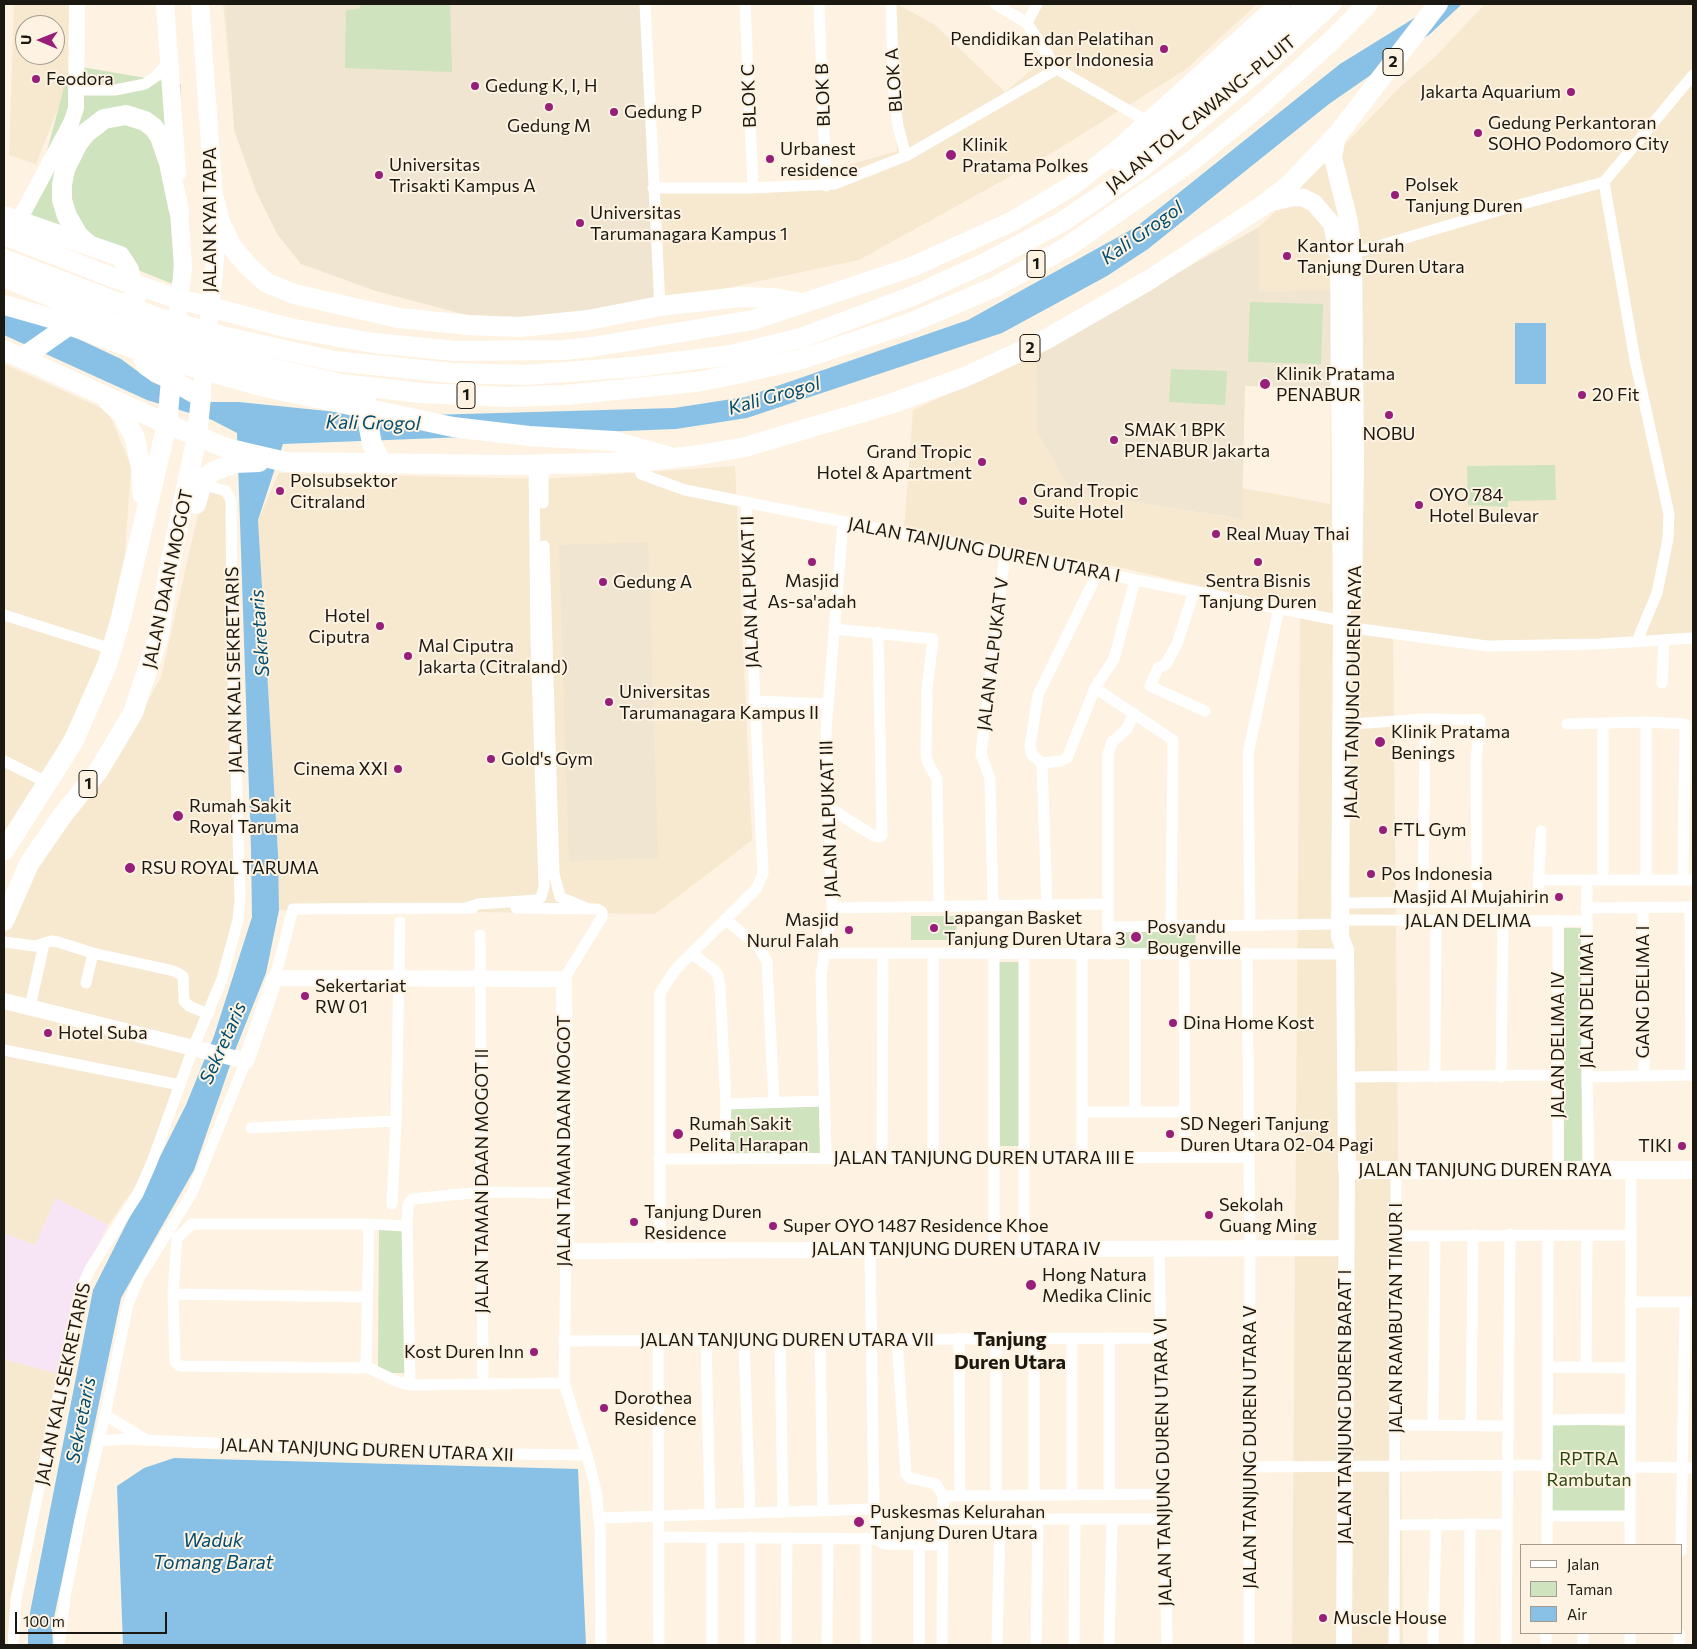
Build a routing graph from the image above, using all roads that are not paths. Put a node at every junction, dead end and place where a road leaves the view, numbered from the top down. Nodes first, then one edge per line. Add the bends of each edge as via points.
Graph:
1 (77, 4) edge
2 (165, 4) edge
3 (200, 4) edge
4 (645, 4) edge
5 (745, 4) edge
6 (818, 4) edge
7 (891, 4) edge
8 (994, 4) edge
9 (1037, 4) edge
10 (1280, 4) edge
11 (1308, 4) edge
12 (1331, 4) edge
13 (1368, 4) edge
14 (1438, 4) edge
15 (1027, 23) junction
16 (169, 62) junction
17 (1057, 70) junction
18 (1693, 75) edge
19 (77, 90) junction
20 (1150, 123) junction
21 (1342, 128) junction
22 (906, 156) junction
23 (1604, 182) junction
24 (1074, 184) junction
25 (826, 186) junction
26 (653, 188) junction
27 (753, 188) junction
28 (214, 199) junction
29 (1262, 206) junction
30 (179, 211) junction
31 (9, 224) edge
32 (70, 240) junction
33 (1346, 256) junction
34 (4, 259) edge
35 (4, 277) edge
36 (183, 300) junction
37 (807, 304) junction
38 (4, 305) edge
39 (660, 306) junction
40 (398, 318) junction
41 (4, 350) edge
42 (28, 355) junction
43 (171, 382) junction
44 (98, 393) junction
45 (200, 413) junction
46 (167, 416) junction
47 (233, 456) junction
48 (672, 458) junction
49 (381, 462) junction
50 (638, 462) junction
51 (538, 464) junction
52 (201, 484) junction
53 (746, 502) junction
54 (145, 512) junction
55 (843, 522) junction
56 (1005, 554) junction
57 (1098, 572) junction
58 (1135, 580) junction
59 (1194, 591) junction
60 (1279, 608) junction
61 (4, 615) edge
62 (1348, 624) junction
63 (834, 629) junction
64 (878, 632) junction
65 (158, 638) junction
66 (1693, 638) edge
67 (541, 639) junction
68 (1664, 640) junction
69 (1637, 641) junction
70 (112, 649) junction
71 (1662, 683) dead end
72 (1095, 688) junction
73 (754, 701) junction
74 (827, 704) junction
75 (1204, 711) dead end
76 (1134, 713) junction
77 (1425, 719) junction
78 (1646, 722) junction
79 (1352, 724) junction
80 (1567, 724) dead end
81 (1603, 724) junction
82 (1690, 731) edge
83 (4, 762) edge
84 (1042, 763) junction
85 (48, 783) junction
86 (828, 807) junction
87 (1541, 831) dead end
88 (4, 851) edge
89 (1538, 880) junction
90 (1587, 880) junction
91 (1603, 880) junction
92 (1646, 880) junction
93 (1688, 880) edge
94 (1477, 901) junction
95 (1423, 902) junction
96 (1108, 904) junction
97 (939, 906) junction
98 (992, 906) junction
99 (1047, 906) junction
100 (1692, 907) edge
101 (466, 908) junction
102 (832, 908) junction
103 (1586, 908) junction
104 (1643, 908) junction
105 (595, 910) junction
106 (1347, 916) junction
107 (725, 919) junction
108 (1558, 920) junction
109 (1586, 920) junction
110 (1436, 921) junction
111 (1503, 921) junction
112 (4, 922) edge
113 (400, 922) dead end
114 (1250, 925) junction
115 (1171, 926) junction
116 (1108, 927) junction
117 (480, 935) dead end
118 (4, 942) edge
119 (44, 944) junction
120 (1345, 952) junction
121 (93, 953) junction
122 (691, 953) junction
123 (824, 953) junction
124 (883, 954) junction
125 (933, 954) junction
126 (994, 954) junction
127 (1024, 954) junction
128 (1082, 954) junction
129 (1108, 954) junction
130 (1135, 954) junction
131 (1184, 954) junction
132 (1247, 954) junction
133 (275, 978) junction
134 (397, 978) junction
135 (480, 978) junction
136 (564, 979) junction
137 (86, 983) dead end
138 (4, 1001) edge
139 (30, 1007) junction
140 (208, 1014) junction
141 (198, 1049) junction
142 (4, 1050) edge
143 (241, 1059) junction
144 (1557, 1076) junction
145 (1587, 1076) junction
146 (1644, 1076) junction
147 (1692, 1076) edge
148 (1346, 1077) junction
149 (1435, 1077) junction
150 (1501, 1077) junction
151 (180, 1085) junction
152 (824, 1101) junction
153 (774, 1102) junction
154 (726, 1104) junction
155 (1082, 1112) junction
156 (1135, 1112) junction
157 (1184, 1112) junction
158 (396, 1121) junction
159 (251, 1128) dead end
160 (1249, 1157) junction
161 (933, 1158) junction
162 (994, 1158) junction
163 (1024, 1158) junction
164 (1082, 1158) junction
165 (1185, 1158) junction
166 (659, 1159) junction
167 (724, 1159) junction
168 (826, 1159) junction
169 (882, 1159) junction
170 (1347, 1170) junction
171 (1396, 1170) junction
172 (1558, 1170) junction
173 (1589, 1170) junction
174 (1631, 1170) junction
175 (1693, 1170) edge
176 (482, 1192) junction
177 (565, 1194) junction
178 (392, 1204) dead end
179 (369, 1224) junction
180 (407, 1226) junction
181 (1510, 1234) junction
182 (1473, 1235) junction
183 (1548, 1235) junction
184 (1587, 1235) junction
185 (1630, 1235) junction
186 (1397, 1236) junction
187 (1435, 1236) junction
188 (1250, 1248) junction
189 (1346, 1248) junction
190 (994, 1249) junction
191 (1024, 1249) junction
192 (1159, 1249) junction
193 (870, 1250) junction
194 (566, 1251) junction
195 (660, 1251) junction
196 (173, 1294) junction
197 (368, 1297) junction
198 (1630, 1302) junction
199 (1689, 1303) edge
200 (959, 1338) junction
201 (996, 1338) junction
202 (1034, 1338) junction
203 (1072, 1338) junction
204 (1109, 1338) junction
205 (1161, 1338) junction
206 (820, 1339) junction
207 (871, 1339) junction
208 (896, 1339) junction
209 (658, 1340) junction
210 (706, 1340) junction
211 (744, 1340) junction
212 (780, 1340) junction
213 (564, 1341) junction
214 (364, 1367) junction
215 (1548, 1367) junction
216 (1586, 1367) junction
217 (1630, 1368) junction
218 (564, 1382) junction
219 (483, 1384) junction
220 (410, 1385) junction
221 (105, 1415) junction
222 (1688, 1416) edge
223 (1630, 1419) junction
224 (1548, 1420) junction
225 (1396, 1424) junction
226 (1433, 1425) junction
227 (1472, 1426) junction
228 (1508, 1426) junction
229 (147, 1440) junction
230 (100, 1441) junction
231 (588, 1456) junction
232 (1548, 1465) junction
233 (1396, 1466) junction
234 (1508, 1466) junction
235 (1250, 1467) junction
236 (1344, 1467) junction
237 (1630, 1468) junction
238 (1688, 1468) edge
239 (1109, 1494) junction
240 (1164, 1494) junction
241 (960, 1495) junction
242 (996, 1495) junction
243 (1034, 1495) junction
244 (1072, 1495) junction
245 (943, 1496) junction
246 (874, 1509) junction
247 (823, 1510) junction
248 (783, 1512) junction
249 (750, 1513) junction
250 (710, 1514) junction
251 (659, 1516) junction
252 (1548, 1516) junction
253 (1630, 1516) junction
254 (599, 1518) junction
255 (1687, 1518) edge
256 (942, 1519) junction
257 (1000, 1519) junction
258 (1038, 1519) junction
259 (1075, 1519) junction
260 (1112, 1519) junction
261 (1164, 1519) junction
262 (1436, 1524) junction
263 (1470, 1524) junction
264 (1507, 1524) junction
265 (1395, 1525) junction
266 (659, 1537) junction
267 (712, 1537) junction
268 (750, 1537) junction
269 (787, 1538) junction
270 (828, 1538) junction
271 (872, 1539) junction
272 (919, 1544) junction
273 (1547, 1544) edge
274 (1630, 1544) edge
275 (942, 1545) junction
276 (1682, 1546) edge
277 (13, 1645) edge
278 (60, 1645) edge
279 (601, 1645) edge
280 (659, 1645) edge
281 (712, 1645) edge
282 (750, 1645) edge
283 (786, 1645) edge
284 (827, 1645) edge
285 (866, 1645) edge
286 (919, 1645) edge
287 (942, 1645) edge
288 (997, 1645) edge
289 (1036, 1645) edge
290 (1074, 1645) edge
291 (1109, 1645) edge
292 (1167, 1645) edge
293 (1249, 1645) edge
294 (1344, 1645) edge
295 (1394, 1645) edge
296 (1432, 1645) edge
297 (1469, 1645) edge
298 (1506, 1645) edge

1 - 19 street
2 - 16 main road, JALAN KYAI TAPA
3 - 28 main road, JALAN KYAI TAPA
4 - 26 street
5 - 27 street, BLOK C
6 - 25 street, BLOK B
7 - 22 street, BLOK A via 894,97
8 - 15 street
9 - 15 street
10 - 20 highway
11 - 24 highway via 1143,147 1102,175
12 - 34 highway, JALAN TOL CAWANG–PLUIT / 1 via 1266,64 1140,169 1062,222 915,295 801,338 731,355 634,368 534,374 389,368 326,360 226,338 156,317
13 - 35 highway, JALAN TOL CAWANG–PLUIT / 1 via 1258,107 1194,160 1067,247 995,287 910,323 802,359 696,382 565,395 507,397 422,393 341,384 150,335
14 - 21 highway, 2
15 - 17 street
16 - 19 street via 145,84 115,90
16 - 30 main road, JALAN KYAI TAPA
17 - 20 street
17 - 22 street
18 - 23 street
19 - 31 street via 71,123
20 - 24 highway
21 - 29 highway, 2 via 1288,186
21 - 33 main road, JALAN TANJUNG DUREN RAYA via 1333,158 1349,222
22 - 25 street
23 - 33 street
23 - 69 street via 1635,360 1669,514 1659,585
24 - 37 highway via 1013,221 935,258
25 - 27 street
26 - 27 street
26 - 39 street
28 - 40 highway via 232,247 267,282 294,294
28 - 45 main road, JALAN KYAI TAPA / 1 via 214,274
29 - 33 main road, JALAN TANJUNG DUREN RAYA via 1289,197 1312,201 1332,224
29 - 48 highway, 2 via 1088,316 965,377 926,393 803,431 722,452
30 - 36 highway via 160,138 145,121 126,115 104,120 86,133 71,154 62,185 62,200 78,235 116,265
30 - 43 main road, JALAN KYAI TAPA / 1 via 183,267
31 - 32 highway
31 - 36 highway via 114,278
32 - 42 highway via 91,261 95,283 82,316
32 - 43 highway via 120,256 129,270 135,298 140,351 147,366
33 - 62 main road, JALAN TANJUNG DUREN RAYA via 1355,459
36 - 37 highway via 289,328 373,343 456,351 563,350 618,343 753,320
37 - 39 highway via 774,298 740,297
38 - 48 highway via 157,357 265,387 453,427 628,443
39 - 40 highway via 588,320 520,327
40 - 49 highway via 367,374 366,412 372,444
41 - 42 highway
42 - 44 highway
43 - 45 highway
43 - 46 highway, JALAN KYAI TAPA / 1
44 - 46 highway
44 - 54 highway via 122,414 135,438
45 - 46 highway
45 - 47 highway
45 - 65 highway, JALAN DAAN MOGOT / 1
46 - 54 highway, JALAN DAAN MOGOT / 1
47 - 49 highway via 282,461
47 - 52 highway
48 - 50 highway
49 - 51 highway
50 - 51 highway
50 - 53 street, JALAN TANJUNG DUREN UTARA I via 641,474 660,482
51 - 67 street
52 - 65 highway via 172,605
52 - 140 street, JALAN KALI SEKRETARIS via 226,491 232,500 232,642 240,900 231,950
53 - 55 street, JALAN TANJUNG DUREN UTARA I
53 - 73 street, JALAN ALPUKAT II
54 - 70 highway, JALAN DAAN MOGOT / 1
55 - 56 street, JALAN TANJUNG DUREN UTARA I
55 - 63 street, JALAN ALPUKAT III
56 - 57 street, JALAN TANJUNG DUREN UTARA I
56 - 98 street, JALAN ALPUKAT V via 981,754 990,779
57 - 58 street, JALAN TANJUNG DUREN UTARA I
57 - 84 street via 1038,695 1030,746 1032,755
58 - 59 street, JALAN TANJUNG DUREN UTARA I
58 - 72 street via 1114,659
59 - 60 street, JALAN TANJUNG DUREN UTARA I
59 - 75 street via 1176,647 1166,664 1158,668 1150,686
60 - 62 street, JALAN TANJUNG DUREN UTARA I
60 - 114 street via 1248,754
61 - 70 street
62 - 69 street, JALAN TANJUNG DUREN UTARA I via 1487,646
62 - 79 main road, JALAN TANJUNG DUREN RAYA
62 - 106 main road, JALAN TANJUNG DUREN RAYA
63 - 64 street
63 - 74 street, JALAN ALPUKAT III
64 - 86 street via 882,835 874,836
64 - 97 street via 933,639 927,690 926,752 937,779
65 - 112 highway, JALAN DAAN MOGOT / 1 via 133,713 100,770 62,816 29,864
66 - 68 street, JALAN TANJUNG DUREN UTARA I
67 - 101 street via 543,894 537,900 478,904
67 - 105 street via 555,882 560,897
68 - 69 street, JALAN TANJUNG DUREN UTARA I
68 - 71 street
70 - 85 highway, JALAN DAAN MOGOT / 1 via 86,715
72 - 76 street
72 - 84 street via 1067,758
73 - 74 street
73 - 107 street, JALAN ALPUKAT II via 764,861 761,882
74 - 86 street, JALAN ALPUKAT III
76 - 96 street via 1127,729 1109,748
76 - 115 street via 1173,740
77 - 79 street
77 - 94 street via 1478,719 1482,723 1476,761
77 - 95 street
78 - 81 street
78 - 82 street via 1684,723
78 - 92 street
79 - 106 main road, JALAN TANJUNG DUREN RAYA
80 - 81 street
81 - 91 street
82 - 93 street
83 - 85 street
84 - 99 street
85 - 88 highway, JALAN DAAN MOGOT / 1
86 - 102 street, JALAN ALPUKAT III
87 - 89 street
89 - 90 street
89 - 94 street, JALAN DELIMA via 1535,899
90 - 91 street
90 - 103 street, JALAN DELIMA I
91 - 92 street
92 - 93 street
94 - 95 street, JALAN DELIMA
95 - 106 street, JALAN DELIMA
96 - 99 street
96 - 116 street
97 - 98 street
97 - 102 street
98 - 99 street
100 - 104 street
100 - 147 street
101 - 105 street
101 - 133 street via 293,909
102 - 123 street, JALAN ALPUKAT III
103 - 104 street
103 - 109 street, JALAN DELIMA I
104 - 146 street, GANG DELIMA I
105 - 136 street via 602,917
106 - 110 street, JALAN DELIMA
106 - 114 street
106 - 120 main road, JALAN TANJUNG DUREN RAYA via 1349,938
107 - 122 street
107 - 153 street via 760,947 767,962
108 - 109 street, JALAN DELIMA
108 - 111 street, JALAN DELIMA
108 - 144 street, JALAN DELIMA IV
109 - 145 street, JALAN DELIMA I
110 - 111 street, JALAN DELIMA
110 - 149 street
111 - 150 street
113 - 134 street
114 - 115 street
115 - 116 street
116 - 129 street
117 - 135 street, JALAN TAMAN DAAN MOGOT II
118 - 119 street
119 - 121 street via 58,942
119 - 139 street
120 - 132 street
120 - 148 main road, JALAN TANJUNG DUREN RAYA
121 - 137 street
121 - 140 street via 174,971 183,976 184,1001
122 - 154 street via 718,976
122 - 166 street via 660,993
123 - 124 street
123 - 152 street, JALAN ALPUKAT III via 821,976
124 - 125 street
124 - 169 street
125 - 126 street
125 - 161 street
126 - 127 street
126 - 162 street
127 - 128 street
127 - 163 street
128 - 129 street
128 - 155 street
129 - 130 street
130 - 131 street
130 - 156 street
131 - 132 street
131 - 157 street
132 - 160 street, JALAN TANJUNG DUREN UTARA V
133 - 134 street
133 - 143 street
134 - 135 street
134 - 158 street
135 - 136 street
135 - 176 street, JALAN TAMAN DAAN MOGOT II
136 - 177 street, JALAN TAMAN DAAN MOGOT
138 - 139 street
139 - 141 street
140 - 141 street, JALAN KALI SEKRETARIS
141 - 143 street
141 - 151 street, JALAN KALI SEKRETARIS
142 - 151 street via 31,1050
143 - 221 street via 192,1193 134,1289 124,1320
144 - 150 street
144 - 172 street, JALAN DELIMA IV
145 - 146 street
145 - 173 street, JALAN DELIMA I
146 - 147 street
148 - 149 street
148 - 170 main road, JALAN TANJUNG DUREN RAYA
149 - 150 street
151 - 277 street, JALAN KALI SEKRETARIS via 138,1194 90,1269 80,1292 16,1600
152 - 153 street
152 - 168 street, JALAN ALPUKAT III
153 - 154 street
154 - 167 street
155 - 156 street
155 - 164 street
156 - 157 street
157 - 165 street
158 - 159 street
158 - 178 street
160 - 165 street, JALAN TANJUNG DUREN UTARA III E
160 - 188 street, JALAN TANJUNG DUREN UTARA V
161 - 162 street, JALAN TANJUNG DUREN UTARA III E
161 - 169 street, JALAN TANJUNG DUREN UTARA III E
162 - 163 street, JALAN TANJUNG DUREN UTARA III E
162 - 190 street
163 - 164 street, JALAN TANJUNG DUREN UTARA III E
163 - 191 street
164 - 165 street, JALAN TANJUNG DUREN UTARA III E
166 - 167 street, JALAN TANJUNG DUREN UTARA III E
166 - 195 street
167 - 168 street, JALAN TANJUNG DUREN UTARA III E
168 - 169 street, JALAN TANJUNG DUREN UTARA III E
170 - 171 main road, JALAN TANJUNG DUREN RAYA
170 - 189 street, JALAN TANJUNG DUREN BARAT I
171 - 172 main road, JALAN TANJUNG DUREN RAYA
171 - 186 street, JALAN RAMBUTAN TIMUR I
172 - 173 main road, JALAN TANJUNG DUREN RAYA
173 - 174 main road, JALAN TANJUNG DUREN RAYA
174 - 175 main road, JALAN TANJUNG DUREN RAYA
174 - 185 street
176 - 177 street
176 - 180 street via 412,1199 408,1204
176 - 219 street, JALAN TAMAN DAAN MOGOT II
177 - 194 street, JALAN TAMAN DAAN MOGOT
179 - 180 street
179 - 196 street via 192,1224 177,1238
179 - 197 street
180 - 220 street
181 - 182 street
181 - 183 street
181 - 228 street
182 - 187 street
182 - 227 street
183 - 184 street
183 - 215 street
184 - 185 street
184 - 216 street
185 - 198 street
186 - 187 street
186 - 225 street, JALAN RAMBUTAN TIMUR I
187 - 226 street
188 - 189 street, JALAN TANJUNG DUREN UTARA IV
188 - 192 street, JALAN TANJUNG DUREN UTARA IV
188 - 235 street, JALAN TANJUNG DUREN UTARA V
189 - 236 street, JALAN TANJUNG DUREN BARAT I
190 - 191 street, JALAN TANJUNG DUREN UTARA IV
190 - 193 street, JALAN TANJUNG DUREN UTARA IV
191 - 192 street, JALAN TANJUNG DUREN UTARA IV
192 - 205 street, JALAN TANJUNG DUREN UTARA VI
193 - 195 street, JALAN TANJUNG DUREN UTARA IV
193 - 207 street
194 - 195 street, JALAN TANJUNG DUREN UTARA IV
194 - 213 street, JALAN TAMAN DAAN MOGOT
196 - 197 street
196 - 214 street via 173,1356 174,1362 180,1366
197 - 214 street
198 - 199 street
198 - 217 street
199 - 222 street
200 - 201 street, JALAN TANJUNG DUREN UTARA VII
200 - 208 street, JALAN TANJUNG DUREN UTARA VII
200 - 241 street
201 - 202 street, JALAN TANJUNG DUREN UTARA VII
201 - 242 street
202 - 203 street, JALAN TANJUNG DUREN UTARA VII
202 - 243 street
203 - 204 street, JALAN TANJUNG DUREN UTARA VII
203 - 244 street
204 - 205 street, JALAN TANJUNG DUREN UTARA VII
204 - 239 street
205 - 240 street, JALAN TANJUNG DUREN UTARA VI
206 - 207 street, JALAN TANJUNG DUREN UTARA VII
206 - 212 street, JALAN TANJUNG DUREN UTARA VII
206 - 247 street
207 - 208 street, JALAN TANJUNG DUREN UTARA VII
207 - 246 street
208 - 245 street via 906,1474 910,1478 936,1484
209 - 210 street, JALAN TANJUNG DUREN UTARA VII
209 - 213 street, JALAN TANJUNG DUREN UTARA VII
209 - 251 street
210 - 211 street, JALAN TANJUNG DUREN UTARA VII
210 - 250 street
211 - 212 street, JALAN TANJUNG DUREN UTARA VII
211 - 249 street
212 - 248 street
213 - 218 street, JALAN TAMAN DAAN MOGOT
214 - 220 street
215 - 216 street
215 - 224 street
216 - 217 street
217 - 223 street
218 - 219 street
218 - 231 street, JALAN TAMAN DAAN MOGOT
219 - 220 street
221 - 229 street, JALAN TANJUNG DUREN UTARA XII
221 - 230 street
222 - 238 street
223 - 224 street
223 - 237 street
224 - 232 street
225 - 226 street
225 - 233 street, JALAN RAMBUTAN TIMUR I
226 - 227 street
227 - 228 street
228 - 234 street
229 - 230 street, JALAN TANJUNG DUREN UTARA XII
229 - 231 street, JALAN TANJUNG DUREN UTARA XII via 431,1453
230 - 278 street via 76,1540
231 - 254 street, JALAN TAMAN DAAN MOGOT
232 - 234 street
232 - 252 street
233 - 234 street
233 - 236 street
233 - 265 street, JALAN RAMBUTAN TIMUR I
234 - 264 street
235 - 236 street
235 - 293 street, JALAN TANJUNG DUREN UTARA V
236 - 294 street, JALAN TANJUNG DUREN BARAT I
237 - 238 street
237 - 253 street
238 - 255 street
239 - 240 street
239 - 244 street
240 - 261 street, JALAN TANJUNG DUREN UTARA VI
241 - 242 street
241 - 245 street
242 - 243 street
243 - 244 street
245 - 256 street
246 - 247 street
246 - 271 street
247 - 248 street
248 - 249 street
249 - 250 street
250 - 251 street
251 - 254 street
251 - 266 street
252 - 253 street
252 - 273 street
253 - 274 street
254 - 279 street, JALAN TAMAN DAAN MOGOT
255 - 276 street
256 - 257 street
256 - 275 street
257 - 258 street
257 - 288 street
258 - 259 street
258 - 289 street
259 - 260 street
259 - 290 street
260 - 261 street
260 - 291 street
261 - 292 street, JALAN TANJUNG DUREN UTARA VI
262 - 263 street
262 - 265 street
262 - 296 street
263 - 264 street
263 - 297 street
264 - 298 street
265 - 295 street, JALAN RAMBUTAN TIMUR I
266 - 267 street
266 - 280 street
267 - 268 street
267 - 281 street
268 - 269 street
268 - 282 street
269 - 270 street
269 - 283 street
270 - 271 street
270 - 284 street
271 - 272 street via 884,1544
271 - 285 street
272 - 275 street
272 - 286 street
275 - 287 street

